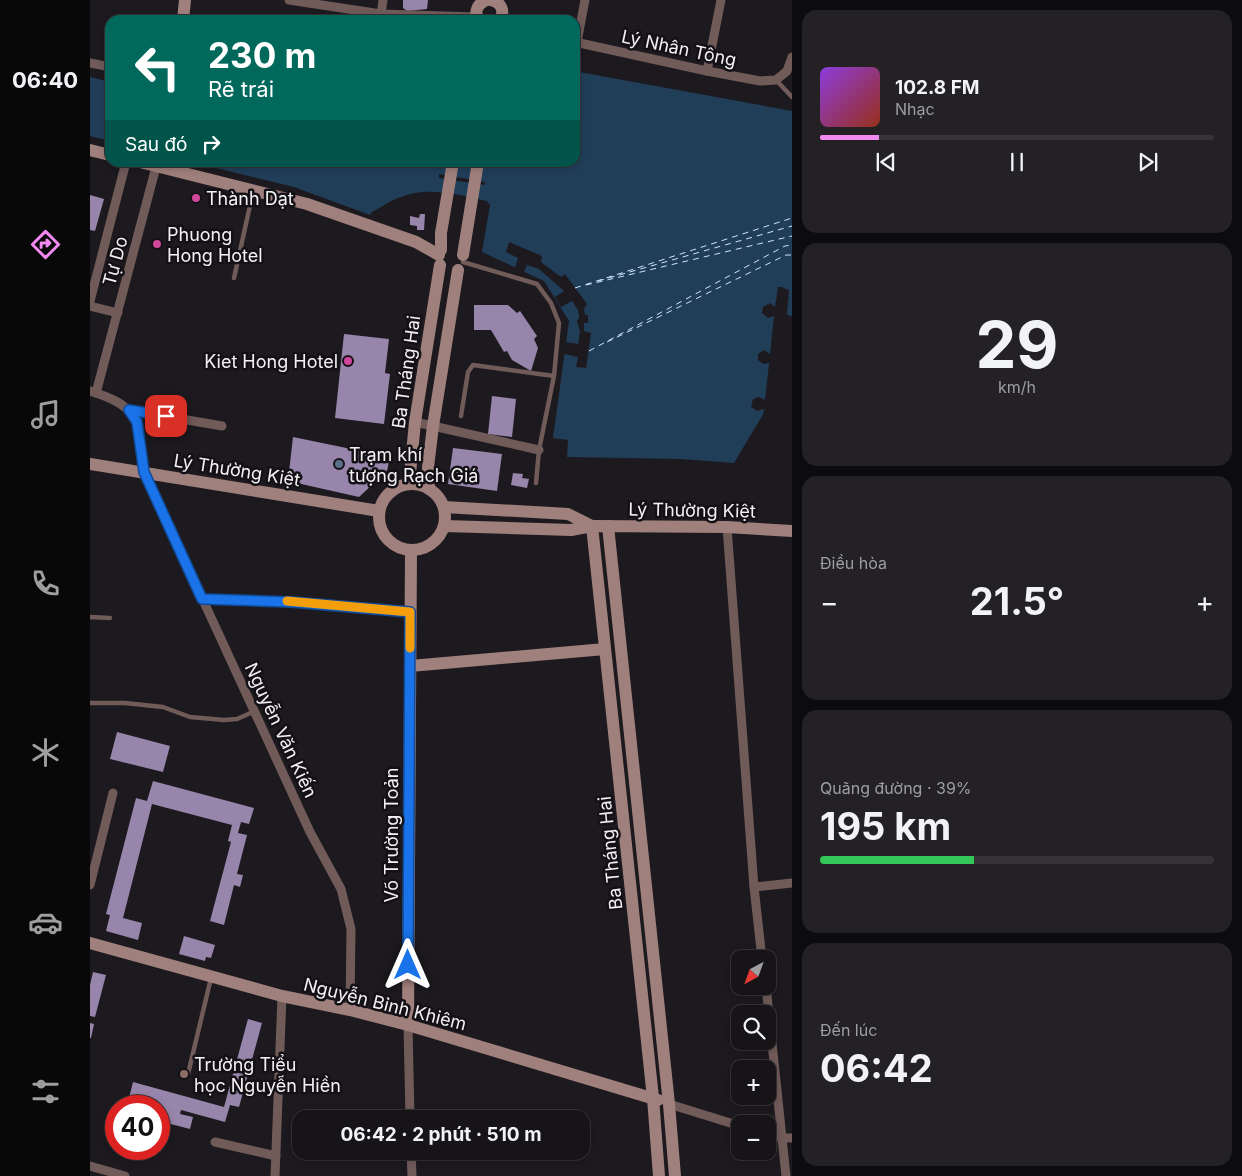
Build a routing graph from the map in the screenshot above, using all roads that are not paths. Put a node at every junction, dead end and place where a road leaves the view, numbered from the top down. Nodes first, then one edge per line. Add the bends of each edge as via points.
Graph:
1 (185, 0) edge
2 (289, 0) edge
3 (383, 0) edge
4 (585, 0) edge
5 (721, 0) edge
6 (490, 1) edge
7 (381, 14) junction
8 (184, 15) edge
9 (400, 15) edge
10 (478, 15) edge
11 (502, 15) edge
12 (580, 23) edge
13 (580, 43) edge
14 (792, 57) edge
15 (90, 63) edge
16 (105, 66) edge
17 (707, 72) junction
18 (776, 80) junction
19 (792, 97) edge
20 (90, 150) edge
21 (105, 154) edge
22 (125, 167) edge
23 (156, 167) edge
24 (160, 167) edge
25 (452, 167) edge
26 (477, 167) edge
27 (253, 190) junction
28 (440, 257) junction
29 (462, 262) junction
30 (234, 278) dead end
31 (90, 301) edge
32 (90, 306) edge
33 (118, 313) junction
34 (554, 376) junction
35 (93, 392) edge
36 (129, 410) junction
37 (461, 416) dead end
38 (415, 422) junction
39 (222, 426) dead end
40 (433, 426) junction
41 (539, 450) junction
42 (90, 464) edge
43 (144, 472) junction
44 (409, 484) junction
45 (536, 484) dead end
46 (429, 489) junction
47 (444, 508) junction
48 (379, 511) junction
49 (445, 526) junction
50 (592, 526) junction
51 (608, 526) junction
52 (727, 527) junction
53 (792, 531) edge
54 (410, 550) junction
55 (202, 599) junction
56 (410, 612) junction
57 (90, 617) edge
58 (110, 618) dead end
59 (605, 649) junction
60 (410, 666) junction
61 (90, 703) edge
62 (255, 711) junction
63 (112, 793) dead end
64 (622, 804) junction
65 (636, 804) junction
66 (792, 883) edge
67 (90, 885) edge
68 (754, 887) junction
69 (90, 944) edge
70 (761, 950) edge
71 (211, 976) junction
72 (767, 995) edge
73 (282, 996) junction
74 (350, 1010) junction
75 (408, 1025) junction
76 (188, 1074) dead end
77 (653, 1098) junction
78 (669, 1104) junction
79 (410, 1110) edge
80 (731, 1123) edge
81 (776, 1136) edge
82 (781, 1138) junction
83 (792, 1138) edge
84 (215, 1142) dead end
85 (276, 1156) junction
86 (411, 1160) edge
87 (90, 1166) edge
88 (124, 1176) edge
89 (275, 1176) edge
90 (412, 1176) edge
91 (659, 1176) edge
92 (675, 1176) edge
93 (786, 1176) edge

1 - 8 street
2 - 7 street
3 - 7 street
4 - 12 street
5 - 17 street
6 - 10 street via 478,6
6 - 11 street via 502,8
7 - 9 street
13 - 17 street, Lý Nhân Tông
14 - 18 street via 787,71
15 - 16 street
17 - 18 street, Lý Nhân Tông via 760,81
18 - 19 lane
20 - 21 street
22 - 31 street, Tự Do
23 - 33 street, Tự Do
24 - 27 street
25 - 28 street, Ba Tháng Hai
26 - 29 street, Ba Tháng Hai
27 - 28 street via 307,204 416,242
27 - 30 lane
28 - 29 street via 449,271
28 - 29 street via 448,246 452,246 460,249
28 - 38 street, Ba Tháng Hai
29 - 34 lane via 537,284 542,290 559,323
29 - 40 street, Ba Tháng Hai
32 - 33 street
33 - 35 street, Tự Do
34 - 37 lane via 473,365 468,372
34 - 41 lane
35 - 36 street
36 - 39 street
36 - 43 street, Nguyễn Văn Kiến via 137,422
38 - 40 street
38 - 44 street, Ba Tháng Hai
40 - 41 street
40 - 46 street, Ba Tháng Hai
41 - 45 lane
42 - 43 street, Lý Thường Kiệt
43 - 48 street, Lý Thường Kiệt
43 - 55 street, Nguyễn Văn Kiến
44 - 46 street via 420,484
44 - 48 street via 390,492
46 - 47 street
47 - 49 street
47 - 50 street via 568,514
48 - 54 street via 379,522 390,542
49 - 50 street, Lý Thường Kiệt via 571,530
49 - 54 street via 432,544
50 - 51 street, Lý Thường Kiệt
50 - 59 street, Ba Tháng Hai
51 - 52 street, Lý Thường Kiệt
51 - 65 street, Ba Tháng Hai
52 - 53 street, Lý Thường Kiệt
52 - 68 street
54 - 56 street, Võ Trường Toản
55 - 56 lane via 291,602
55 - 62 street, Nguyễn Văn Kiến
56 - 60 street, Võ Trường Toản
57 - 58 lane
59 - 60 street
59 - 64 street, Ba Tháng Hai
60 - 75 street, Võ Trường Toản
61 - 62 lane via 163,707 190,717 224,720 237,719
62 - 74 street, Nguyễn Văn Kiến via 310,832 341,889 351,929
63 - 67 street
64 - 65 street
64 - 77 street, Ba Tháng Hai
65 - 78 street, Ba Tháng Hai
66 - 68 street
68 - 70 street
69 - 71 street, Nguyễn Bỉnh Khiêm
71 - 73 street, Nguyễn Bỉnh Khiêm
71 - 76 lane
72 - 82 street
73 - 74 street, Nguyễn Bỉnh Khiêm
73 - 85 street
74 - 75 street, Nguyễn Bỉnh Khiêm
75 - 77 street, Nguyễn Bỉnh Khiêm
75 - 79 street, Võ Trường Toản
77 - 78 street, Nguyễn Bỉnh Khiêm
77 - 91 street, Ba Tháng Hai
78 - 80 street
78 - 92 street, Ba Tháng Hai
81 - 82 street
82 - 83 street
82 - 93 street
84 - 85 street
85 - 89 street
86 - 90 street
87 - 88 street

